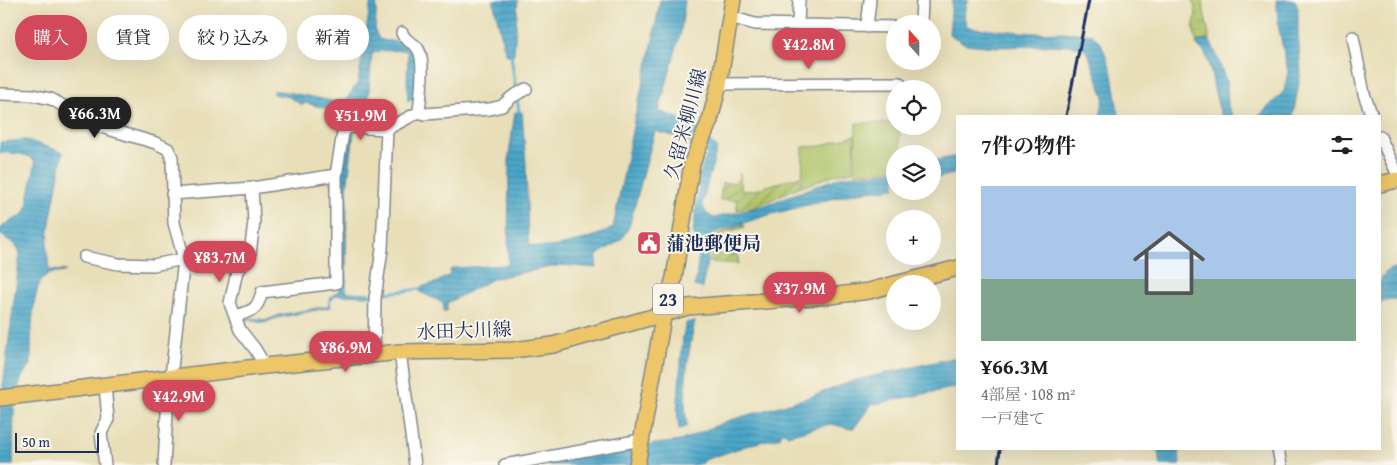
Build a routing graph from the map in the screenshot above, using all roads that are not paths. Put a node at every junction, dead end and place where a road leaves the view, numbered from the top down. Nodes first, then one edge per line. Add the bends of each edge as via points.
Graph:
1 (733, 0) edge
2 (799, 0) edge
3 (870, 0) edge
4 (922, 0) edge
5 (921, 15) edge
6 (730, 17) junction
7 (798, 25) junction
8 (867, 27) junction
9 (886, 28) edge
10 (402, 33) dead end
11 (1353, 37) dead end
12 (886, 82) edge
13 (718, 84) junction
14 (526, 89) dead end
15 (0, 94) edge
16 (419, 112) junction
17 (1372, 115) edge
18 (387, 129) junction
19 (1381, 139) edge
20 (1397, 174) edge
21 (336, 175) junction
22 (1397, 180) edge
23 (1381, 184) edge
24 (252, 188) junction
25 (172, 194) junction
26 (84, 257) dead end
27 (184, 259) junction
28 (956, 269) edge
29 (930, 275) edge
30 (886, 286) edge
31 (664, 312) junction
32 (236, 316) junction
33 (400, 352) junction
34 (374, 355) junction
35 (265, 366) junction
36 (170, 377) junction
37 (105, 386) junction
38 (0, 398) edge
39 (641, 442) junction
40 (1278, 450) edge
41 (543, 461) edge
42 (105, 465) edge
43 (164, 465) edge
44 (415, 465) edge
45 (505, 465) edge
46 (637, 465) edge
47 (1281, 465) edge

1 - 6 main road, 久留米柳川線 / 23
2 - 7 street
3 - 8 street
4 - 5 street
6 - 7 street via 755,24
6 - 13 main road, 久留米柳川線 / 23
7 - 8 street
8 - 9 street
10 - 16 street via 418,48 422,60
11 - 17 street via 1364,94
12 - 13 street
13 - 31 main road, 久留米柳川線 / 23 via 707,127 692,163 674,278
14 - 16 street via 502,106 490,109
15 - 25 street via 51,99 101,127 168,149 172,156
16 - 18 street
18 - 21 street via 348,127 343,133
18 - 34 street
19 - 20 street
21 - 24 street
21 - 32 street via 336,283 262,292 258,306
22 - 23 main road
24 - 25 street
24 - 32 street via 254,222 250,254 236,271 230,303
25 - 27 street via 174,223
26 - 27 street via 118,264 153,265
27 - 36 street
28 - 29 main road, 水田大川線
30 - 31 main road, 水田大川線 via 830,296 694,306
31 - 33 main road, 水田大川線 via 553,345 513,350
31 - 39 main road, 久留米柳川線 / 23
32 - 35 street via 240,330
33 - 34 main road, 水田大川線
33 - 44 street
34 - 35 main road, 水田大川線
35 - 36 main road, 水田大川線
36 - 37 main road, 水田大川線
36 - 43 street
37 - 38 main road, 水田大川線
37 - 42 street via 108,420 101,433
39 - 41 street
39 - 46 main road, 久留米柳川線 / 23
40 - 47 street
41 - 45 street

